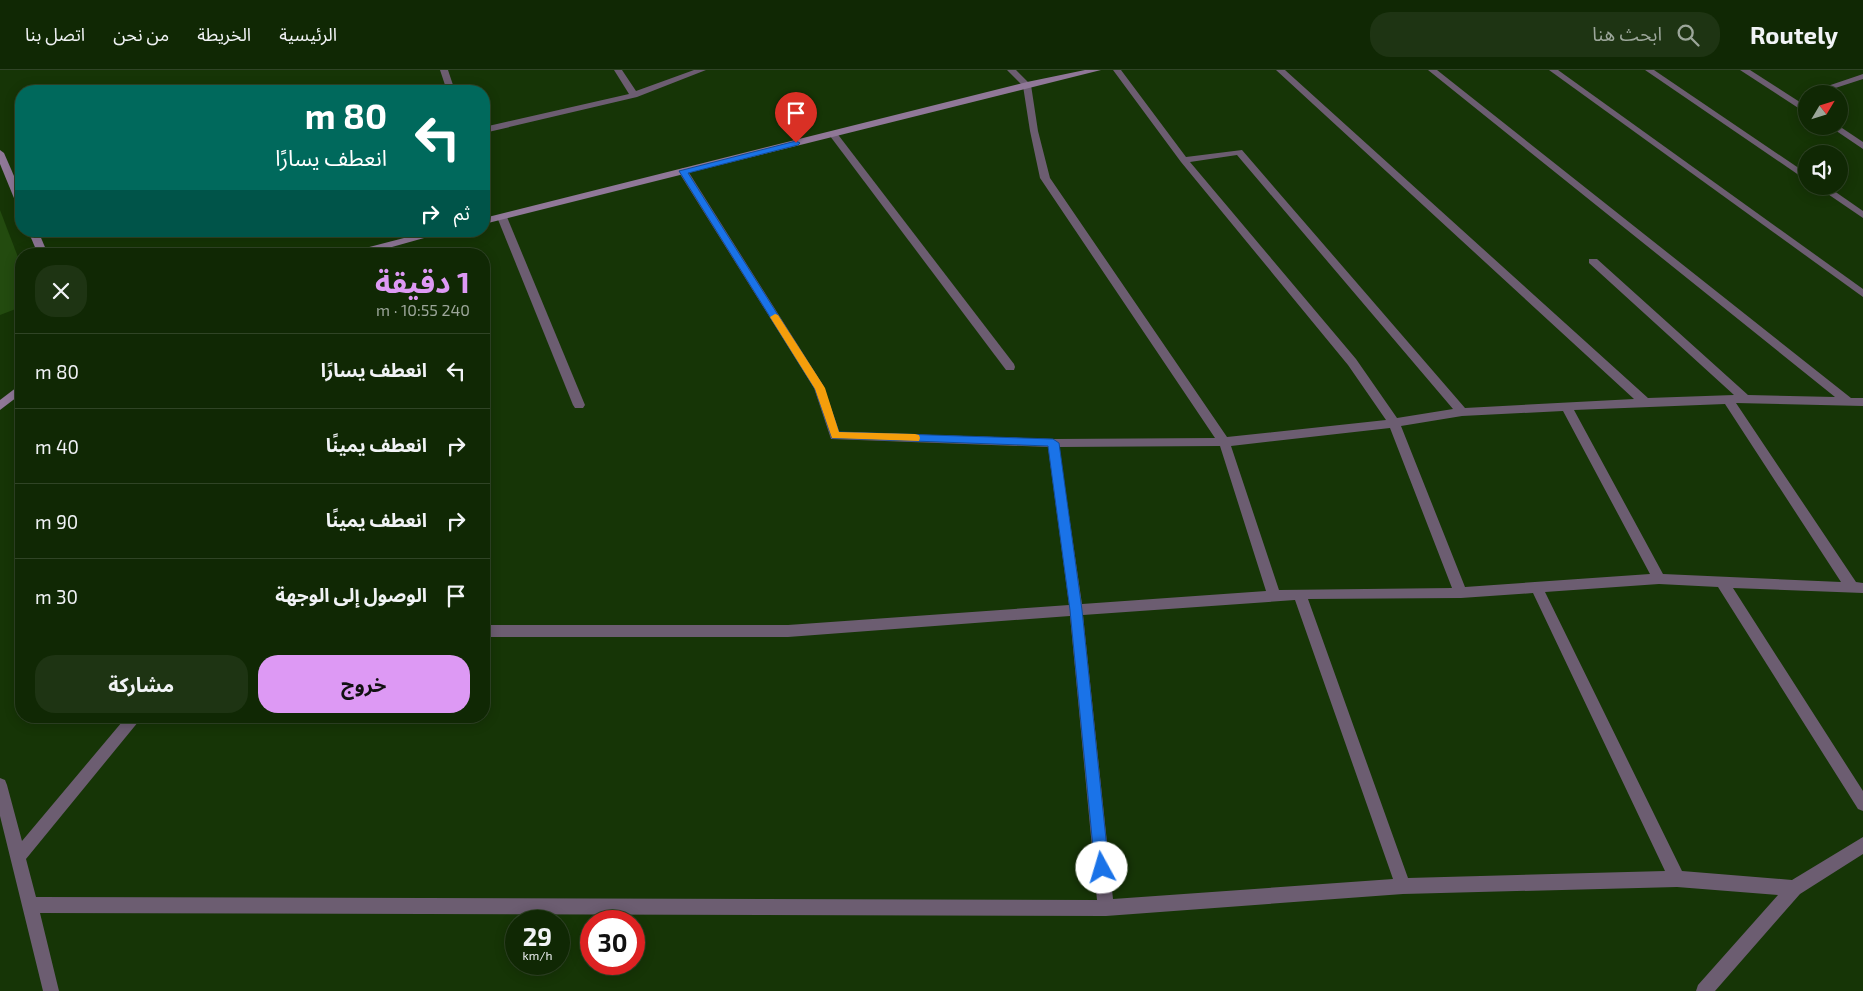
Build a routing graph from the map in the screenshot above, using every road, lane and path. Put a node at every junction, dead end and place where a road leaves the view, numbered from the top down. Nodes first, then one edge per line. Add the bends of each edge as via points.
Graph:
1 (444, 70) edge
2 (618, 70) edge
3 (702, 70) edge
4 (1012, 70) edge
5 (1097, 70) edge
6 (1117, 70) edge
7 (1280, 70) edge
8 (1432, 70) edge
9 (1552, 70) edge
10 (1649, 70) edge
11 (1744, 70) edge
12 (1863, 76) edge
13 (449, 85) edge
14 (1027, 85) junction
15 (1835, 85) edge
16 (634, 95) junction
17 (1798, 97) edge
18 (1790, 100) junction
19 (1798, 105) edge
20 (490, 129) edge
21 (833, 134) junction
22 (1846, 135) edge
23 (1863, 146) edge
24 (1, 157) edge
25 (1184, 160) junction
26 (683, 171) junction
27 (1798, 172) edge
28 (15, 189) edge
29 (1833, 195) edge
30 (1863, 216) edge
31 (502, 217) junction
32 (490, 220) edge
33 (421, 237) edge
34 (377, 248) edge
35 (1593, 261) dead end
36 (1863, 294) edge
37 (1010, 367) dead end
38 (15, 393) edge
39 (1745, 399) junction
40 (1728, 400) junction
41 (1645, 402) junction
42 (1849, 402) junction
43 (1863, 402) edge
44 (579, 405) dead end
45 (0, 406) edge
46 (1566, 406) junction
47 (1462, 412) junction
48 (1394, 423) junction
49 (1224, 442) junction
50 (1053, 443) junction
51 (1659, 579) junction
52 (1722, 582) junction
53 (1536, 587) junction
54 (1858, 588) edge
55 (1461, 593) junction
56 (1300, 594) junction
57 (1274, 596) junction
58 (1076, 610) junction
59 (490, 631) edge
60 (130, 723) edge
61 (0, 784) edge
62 (1863, 804) edge
63 (1863, 845) edge
64 (18, 857) junction
65 (1677, 879) junction
66 (1403, 886) junction
67 (1794, 888) junction
68 (30, 905) junction
69 (1106, 908) junction
70 (51, 991) edge
71 (1704, 991) edge

1 - 13 street
2 - 16 street
3 - 16 street
4 - 14 street
5 - 14 main road
6 - 25 street
7 - 41 street
8 - 42 street
9 - 36 street
10 - 27 street
11 - 18 street
12 - 15 street
14 - 21 main road
14 - 49 street via 1045,178
16 - 20 street
17 - 18 street
18 - 19 street
21 - 26 main road
21 - 37 street
22 - 23 street
24 - 28 main road
25 - 47 street via 1239,152
25 - 48 street via 1352,362
26 - 31 main road
26 - 50 street via 820,388 836,436
29 - 30 street
31 - 32 main road
31 - 44 street
33 - 34 main road
35 - 39 street
38 - 45 main road
39 - 40 street
39 - 42 street
40 - 41 street
40 - 54 street
41 - 46 street
42 - 43 street
46 - 47 street
46 - 51 street
47 - 48 street
48 - 49 street
48 - 55 street
49 - 50 street
49 - 57 street
50 - 58 street
51 - 52 street
51 - 53 street
52 - 54 street
52 - 62 street
53 - 55 street
53 - 65 street
55 - 56 street
56 - 57 street
56 - 66 street
57 - 58 street
58 - 59 street via 788,632
58 - 69 street
60 - 64 street
61 - 64 street
63 - 67 street
64 - 68 street
65 - 66 street
65 - 67 street
66 - 69 street
67 - 71 street
68 - 69 street
68 - 70 street

